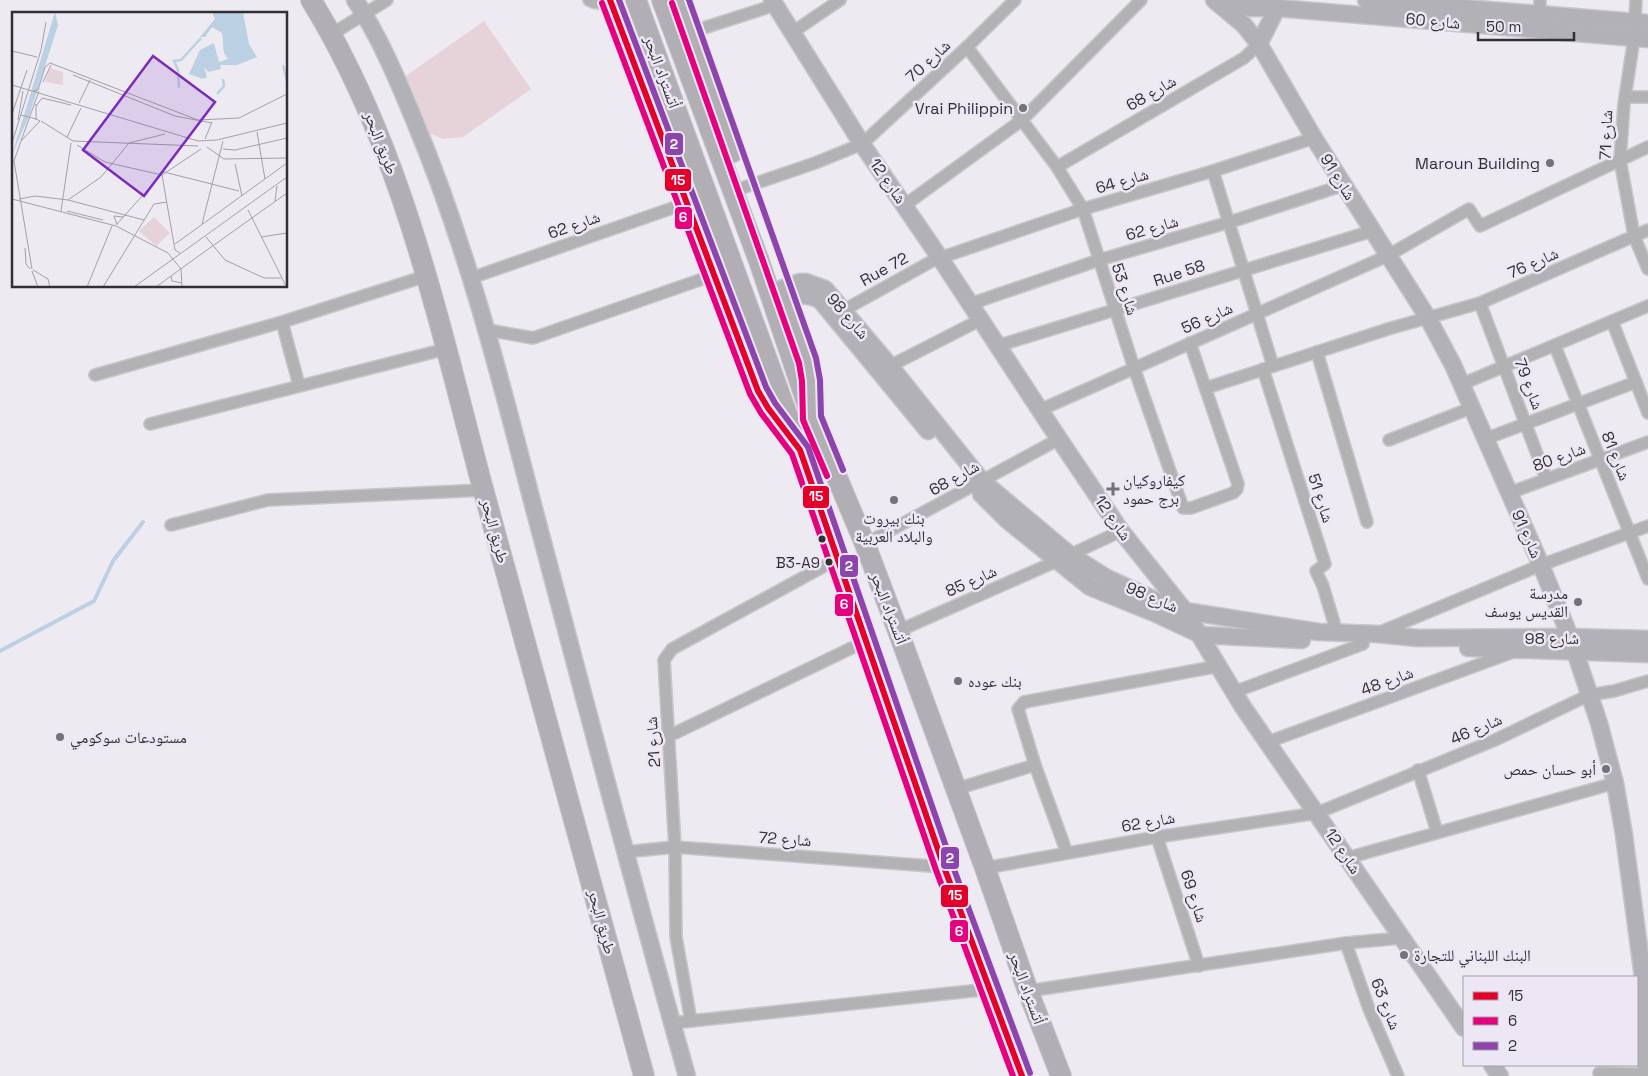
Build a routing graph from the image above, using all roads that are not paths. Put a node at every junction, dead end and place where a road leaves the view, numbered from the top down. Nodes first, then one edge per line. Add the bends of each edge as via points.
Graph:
1 (311, 0) edge
2 (387, 0) edge
3 (589, 0) edge
4 (636, 0) edge
5 (662, 0) edge
6 (680, 0) edge
7 (840, 0) edge
8 (1015, 0) edge
9 (1141, 0) edge
10 (1214, 0) edge
11 (1234, 0) edge
12 (1366, 0) edge
13 (1636, 0) edge
14 (611, 3) edge
15 (774, 3) edge
16 (1276, 4) edge
17 (359, 6) edge
18 (1448, 10) edge
19 (1540, 15) edge
20 (1641, 30) edge
21 (691, 32) junction
22 (793, 32) junction
23 (332, 34) junction
24 (1259, 44) junction
25 (967, 47) junction
26 (1625, 97) junction
27 (1648, 97) edge
28 (1022, 120) junction
29 (1314, 138) junction
30 (862, 144) junction
31 (1648, 147) edge
32 (1620, 160) junction
33 (1057, 167) junction
34 (1213, 171) junction
35 (1344, 185) junction
36 (745, 187) junction
37 (687, 203) junction
38 (905, 205) junction
39 (1083, 209) junction
40 (1230, 222) junction
41 (1648, 230) edge
42 (1372, 231) junction
43 (1634, 236) junction
44 (1387, 256) junction
45 (940, 258) junction
46 (1099, 260) junction
47 (1244, 269) junction
48 (1648, 269) edge
49 (714, 275) junction
50 (426, 276) junction
51 (471, 278) junction
52 (784, 293) junction
53 (1480, 303) junction
54 (970, 304) junction
55 (1648, 306) edge
56 (844, 310) junction
57 (1115, 310) junction
58 (1257, 314) junction
59 (1428, 318) junction
60 (980, 320) junction
61 (1612, 321) junction
62 (282, 322) junction
63 (488, 330) junction
64 (855, 333) junction
65 (1190, 343) junction
66 (997, 346) junction
67 (1555, 346) junction
68 (446, 349) junction
69 (1317, 352) junction
70 (890, 366) junction
71 (1504, 366) junction
72 (1134, 368) junction
73 (1268, 368) junction
74 (95, 375) dead end
75 (1636, 382) junction
76 (1462, 384) junction
77 (299, 385) junction
78 (1206, 388) junction
79 (1577, 403) junction
80 (1471, 408) junction
81 (1040, 410) junction
82 (1648, 413) edge
83 (812, 418) junction
84 (150, 424) dead end
85 (1527, 424) junction
86 (1059, 439) junction
87 (1389, 440) dead end
88 (1485, 440) junction
89 (1648, 442) edge
90 (800, 450) junction
91 (1600, 459) junction
92 (1546, 478) junction
93 (978, 483) junction
94 (484, 490) junction
95 (1509, 493) junction
96 (1367, 522) dead end
97 (171, 525) dead end
98 (1648, 526) edge
99 (1121, 531) junction
100 (1629, 533) junction
101 (865, 544) junction
102 (1063, 558) junction
103 (837, 560) junction
104 (1541, 565) junction
105 (1648, 579) edge
106 (1185, 611) junction
107 (898, 631) junction
108 (1338, 633) junction
109 (1377, 634) junction
110 (1201, 635) junction
111 (1648, 639) edge
112 (866, 641) junction
113 (1363, 644) junction
114 (1572, 644) junction
115 (1517, 651) junction
116 (1648, 654) edge
117 (1219, 666) junction
118 (1648, 681) edge
119 (1234, 692) junction
120 (1589, 695) junction
121 (670, 736) junction
122 (1268, 742) junction
123 (1035, 765) junction
124 (1418, 770) junction
125 (1615, 783) junction
126 (956, 789) junction
127 (1317, 812) junction
128 (1437, 832) junction
129 (1158, 836) junction
130 (675, 847) junction
131 (624, 852) junction
132 (1068, 853) junction
133 (1347, 858) junction
134 (944, 867) junction
135 (985, 868) junction
136 (1402, 938) junction
137 (1346, 943) junction
138 (1199, 966) junction
139 (990, 989) junction
140 (1028, 991) junction
141 (1641, 992) edge
142 (691, 1021) junction
143 (1462, 1022) edge
144 (672, 1023) junction
145 (1597, 1071) edge
146 (1646, 1075) edge
147 (644, 1076) edge
148 (687, 1076) edge
149 (1022, 1076) edge
150 (1061, 1076) edge
151 (1398, 1076) edge

1 - 23 highway, طريق البحر
2 - 17 street
3 - 14 street
4 - 90 highway, أتستراد البحر
5 - 83 highway, أتستراد البحر via 759,260
6 - 21 highway
7 - 22 street
8 - 25 street, شارع 70
9 - 28 street
10 - 24 street, شارع 91 via 1244,25
11 - 16 street, شارع 60 via 1250,8
12 - 18 street, شارع 60
13 - 20 street, شارع 71
14 - 37 highway
15 - 21 street
15 - 22 street, شارع 12
16 - 18 street, شارع 60
16 - 24 street
17 - 23 street
17 - 51 street via 402,90 435,169
18 - 19 street, شارع 60
19 - 20 street, شارع 60
20 - 26 street, شارع 71
21 - 36 highway
22 - 30 street, شارع 12
23 - 50 highway, طريق البحر via 383,148 412,224
24 - 29 street, شارع 91
24 - 33 street, شارع 68 via 1244,58
25 - 28 street, شارع 53
25 - 30 street, شارع 70
26 - 27 street
26 - 32 street, شارع 71
28 - 33 street, شارع 53
28 - 38 street
29 - 34 street, شارع 64
29 - 35 street, شارع 91
30 - 36 street
30 - 38 street, شارع 12
31 - 32 street
32 - 43 street, شارع 71
32 - 44 street, شارع 56 via 1480,226 1469,209
33 - 39 street, شارع 53
34 - 39 street, شارع 64
34 - 40 street
35 - 40 street, شارع 62
35 - 42 street, شارع 91
36 - 52 highway
37 - 49 highway
37 - 51 street, شارع 62
38 - 45 street, شارع 12
39 - 45 street, شارع 64
39 - 46 street, شارع 53
40 - 46 street, شارع 62
40 - 47 street
41 - 43 street, شارع 76
42 - 44 street, شارع 91
42 - 47 street, Rue 58
43 - 48 street, شارع 71
43 - 53 street, شارع 76
44 - 58 street, شارع 56
44 - 59 street, شارع 91
45 - 54 street, شارع 12
45 - 56 street, Rue 72
46 - 54 street, شارع 62
46 - 57 street, شارع 53
47 - 57 street, Rue 58
47 - 58 street
49 - 63 street via 533,338
49 - 90 highway via 758,391
50 - 62 street
50 - 68 highway, طريق البحر
51 - 63 street
52 - 56 street, شارع 98 via 800,282 816,284
52 - 64 street, شارع 98 via 820,300
52 - 83 highway via 810,370
53 - 59 street, شارع 76
53 - 71 street, شارع 79
54 - 60 street, شارع 12
55 - 61 street
56 - 64 street, شارع 98
57 - 66 street, Rue 58
57 - 72 street, شارع 53
58 - 65 street, شارع 56
58 - 73 street
59 - 69 street, شارع 76
59 - 76 street, شارع 91
60 - 66 street, شارع 12
60 - 70 street
61 - 67 street
61 - 75 street
62 - 74 street
62 - 77 street
63 - 131 street
64 - 70 street, شارع 98
64 - 93 street, شارع 98
65 - 72 street, شارع 56
65 - 78 street
66 - 81 street, شارع 12
67 - 71 street
67 - 79 street, شارع 81
68 - 77 street
68 - 94 highway, طريق البحر
69 - 73 street, شارع 76
69 - 96 street
70 - 93 street, شارع 98
71 - 76 street
71 - 85 street, شارع 79
72 - 78 street, شارع 53 via 1183,508 1233,493 1238,484
72 - 81 street, شارع 56
73 - 78 street, شارع 76
73 - 108 street, شارع 51 via 1325,564 1316,571
75 - 79 street
75 - 82 street
76 - 80 street, شارع 91
77 - 84 street
79 - 85 street
79 - 91 street, شارع 81
80 - 87 street
80 - 88 street, شارع 91
81 - 86 street, شارع 12
83 - 101 highway, أتستراد البحر
85 - 88 street
85 - 92 street, شارع 79
86 - 93 street, شارع 68
86 - 99 street, شارع 12
88 - 95 street, شارع 91
89 - 91 street, شارع 80
90 - 103 highway, أتستراد البحر
91 - 92 street, شارع 80
91 - 100 street, شارع 81
92 - 95 street, شارع 80
93 - 101 street, شارع 68
93 - 102 street, شارع 98 via 1007,520
94 - 97 street via 268,500
94 - 147 highway, طريق البحر
95 - 104 street, شارع 91
98 - 100 street
99 - 102 street
99 - 106 street, شارع 12
100 - 104 street
100 - 105 street, شارع 81
101 - 107 highway, أتستراد البحر
102 - 106 street, شارع 98
102 - 107 street, شارع 85
102 - 110 street, شارع 98 via 1090,588
103 - 112 highway, أتستراد البحر
103 - 121 street, شارع 21 via 672,649 663,666
104 - 109 street
104 - 114 street, شارع 91
106 - 108 street, شارع 98
106 - 110 street, شارع 12
107 - 126 highway, أتستراد البحر
108 - 109 street, شارع 98
109 - 114 street, شارع 98
110 - 113 street, شارع 98
110 - 117 street, شارع 12
111 - 114 street, شارع 98
112 - 121 street
112 - 134 highway, أتستراد البحر
113 - 115 street, شارع 98
113 - 119 street
114 - 115 street, شارع 98
114 - 116 street, شارع 98
114 - 120 street, شارع 91
115 - 122 street, شارع 48
117 - 119 street, شارع 12
117 - 123 street via 1024,702 1018,709
118 - 120 street, شارع 46
119 - 122 street, شارع 12
120 - 124 street, شارع 46 via 1495,740
120 - 125 street, شارع 91
121 - 130 street, شارع 21
122 - 127 street, شارع 12
123 - 126 street
123 - 132 street
124 - 127 street, شارع 46
124 - 128 street
125 - 128 street
125 - 141 street, شارع 91 via 1624,835
126 - 135 highway, أتستراد البحر
127 - 129 street, شارع 62
127 - 133 street, شارع 12
128 - 133 street
129 - 132 street, شارع 62
129 - 138 street, شارع 69
130 - 131 street, شارع 72
130 - 134 street, شارع 72
130 - 142 street, شارع 21 via 676,937
131 - 144 street
132 - 135 street, شارع 62
133 - 136 street, شارع 12
134 - 139 highway, أتستراد البحر
135 - 140 highway, أتستراد البحر
136 - 137 street
136 - 143 street, شارع 12
137 - 138 street
137 - 151 street, شارع 63 via 1369,1009
138 - 140 street
139 - 142 street
139 - 149 highway, أتستراد البحر
140 - 150 highway, أتستراد البحر
141 - 146 street, شارع 91
142 - 144 street
144 - 148 street
145 - 146 street

